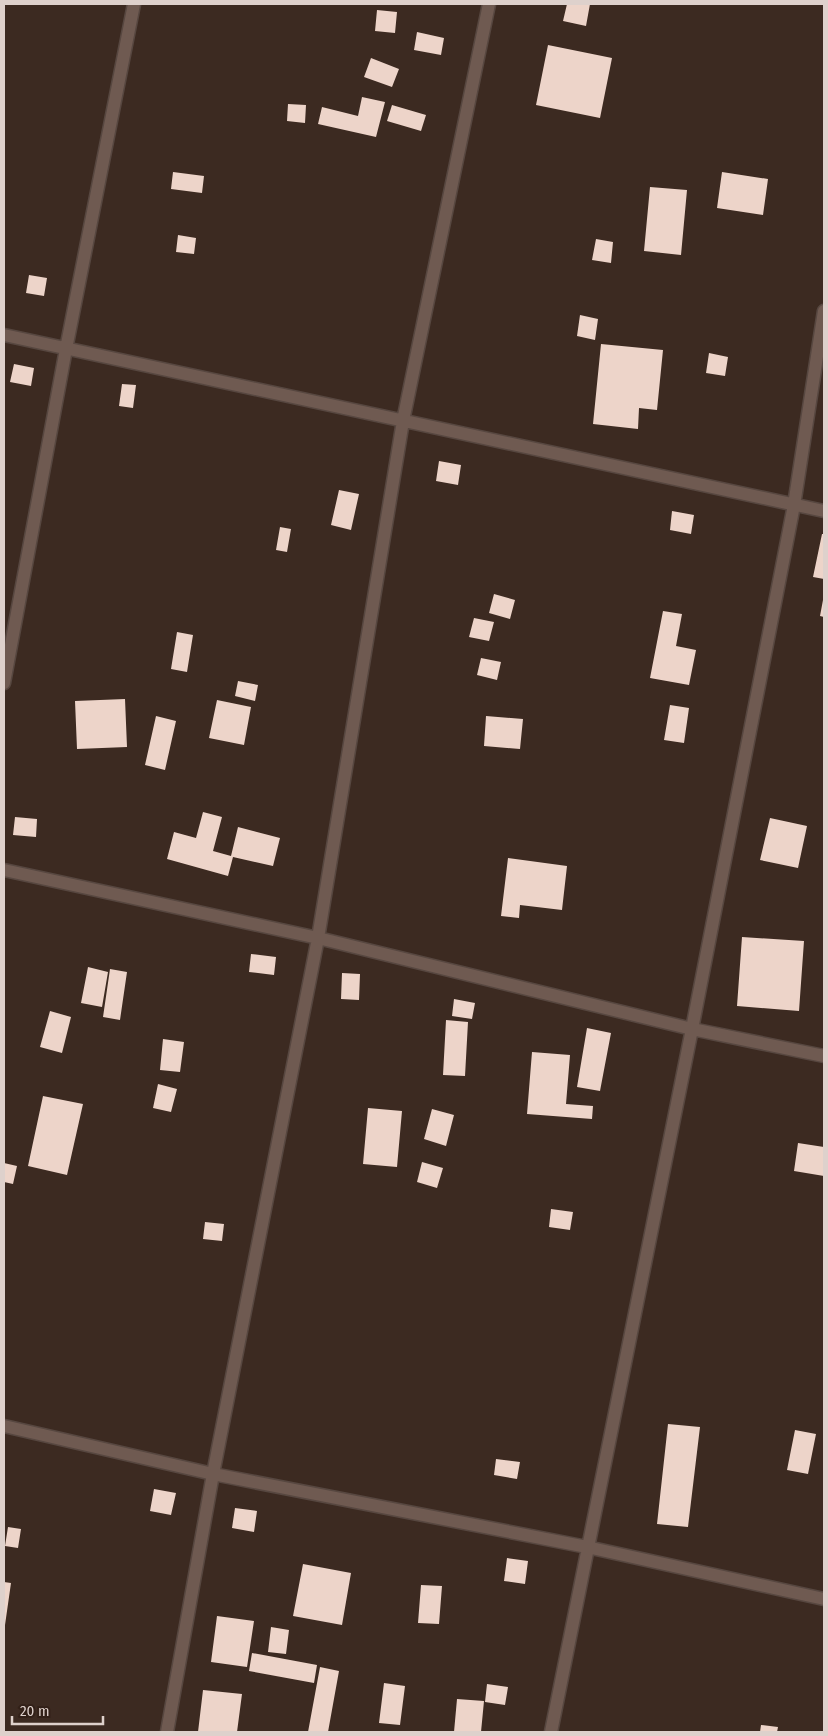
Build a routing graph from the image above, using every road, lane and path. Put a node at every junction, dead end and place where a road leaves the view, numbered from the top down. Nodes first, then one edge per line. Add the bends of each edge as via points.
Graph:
1 (134, 4) edge
2 (488, 4) edge
3 (824, 311) edge
4 (4, 335) edge
5 (66, 349) junction
6 (403, 421) junction
7 (794, 505) junction
8 (824, 511) edge
9 (4, 683) edge
10 (4, 870) edge
11 (318, 938) junction
12 (692, 1029) junction
13 (824, 1056) edge
14 (4, 1426) edge
15 (213, 1474) junction
16 (587, 1547) junction
17 (824, 1600) edge
18 (166, 1732) edge
19 (551, 1732) edge

1 - 5 street
2 - 6 street
3 - 7 street
4 - 5 street
5 - 6 street
5 - 9 street
6 - 7 street
6 - 11 street
7 - 8 street
7 - 12 street
10 - 11 street
11 - 12 street
11 - 15 street
12 - 13 street
12 - 16 street
14 - 15 street
15 - 16 street
15 - 18 street
16 - 17 street
16 - 19 street

